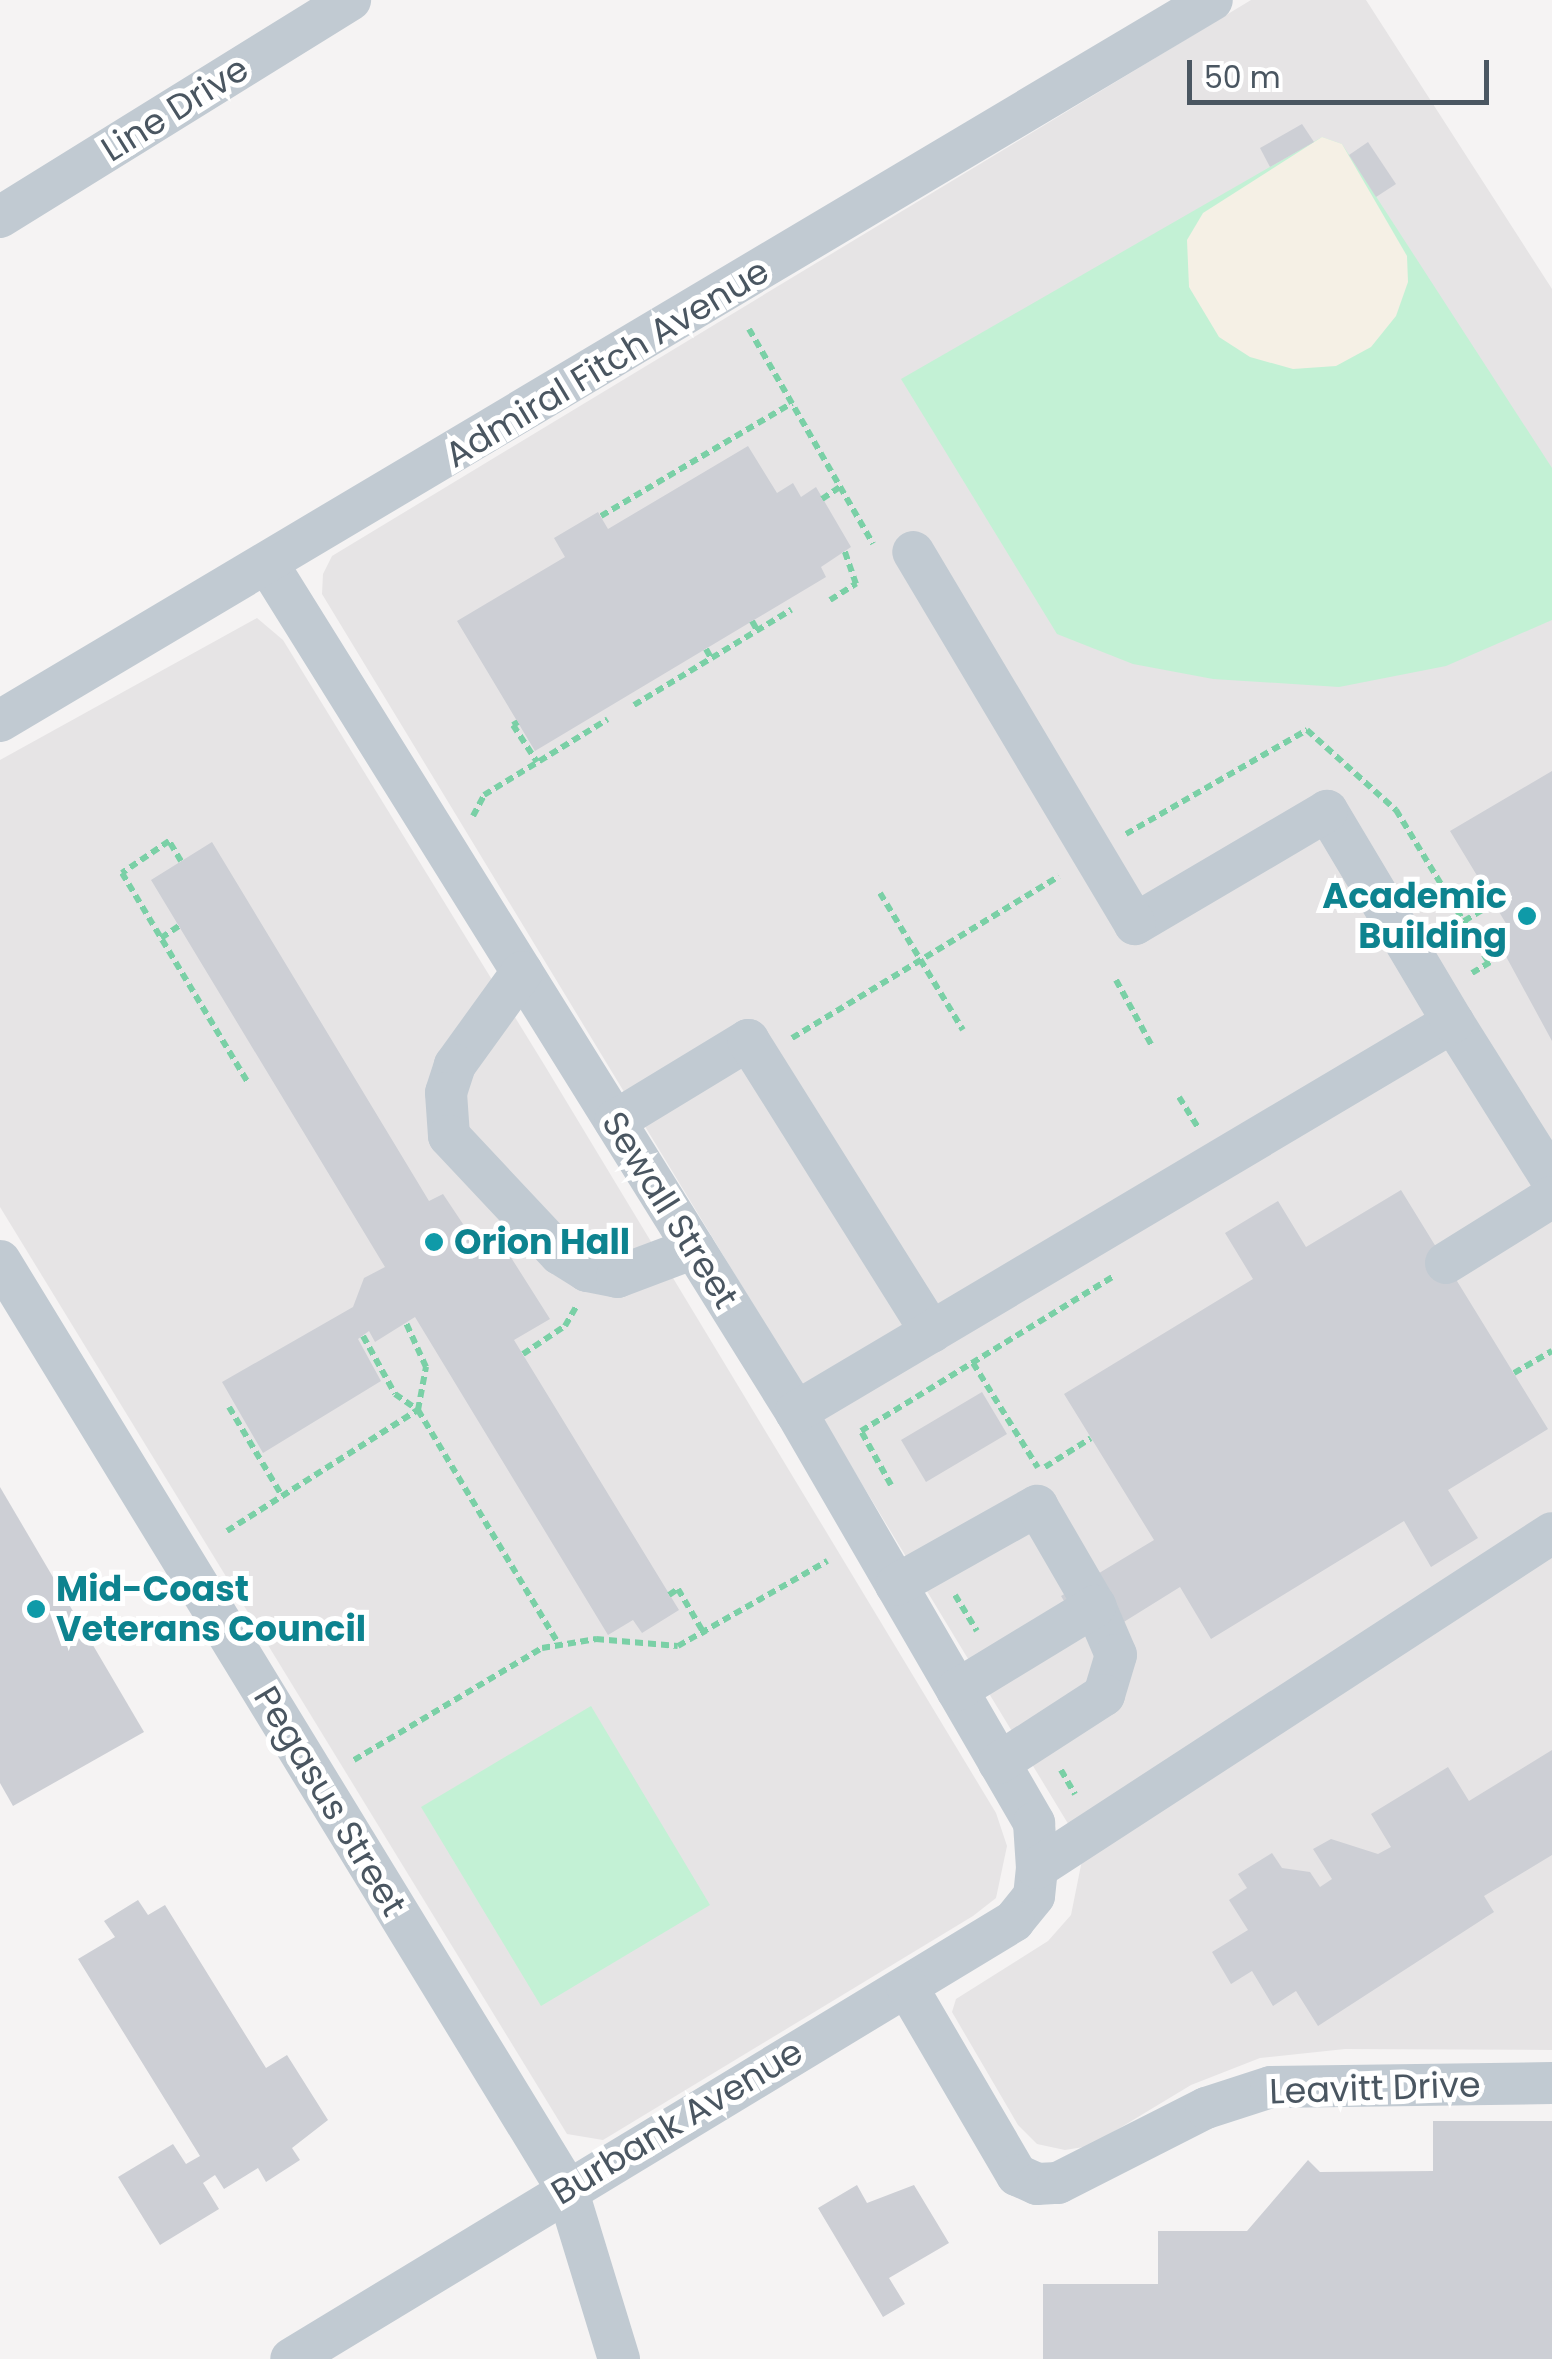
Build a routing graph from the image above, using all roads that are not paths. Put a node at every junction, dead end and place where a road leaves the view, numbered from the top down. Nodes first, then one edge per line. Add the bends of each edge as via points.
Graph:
1 (350, 0) edge
2 (1212, 0) edge
3 (0, 218) edge
4 (896, 553) road end
5 (269, 566) junction
6 (0, 721) edge
7 (522, 972) junction
8 (1453, 1022) junction
9 (614, 1121) junction
10 (1552, 1180) edge
11 (1552, 1197) edge
12 (694, 1248) junction
13 (0, 1261) edge
14 (1446, 1263) dead end
15 (932, 1332) junction
16 (796, 1412) junction
17 (1552, 1532) edge
18 (896, 1586) junction
19 (1094, 1606) junction
20 (957, 1690) junction
21 (999, 1763) junction
22 (1037, 1868) junction
23 (907, 1987) junction
24 (1552, 2083) edge
25 (567, 2189) junction
26 (626, 2353) edge
27 (291, 2359) edge

1 - 3 street, Line Drive
2 - 5 street, Admiral Fitch Avenue
4 - 8 street via 1136,924 1327,810
5 - 6 street, Admiral Fitch Avenue
5 - 7 street, Sewall Street
7 - 9 street, Sewall Street
7 - 12 street via 456,1065 446,1092 449,1136 560,1254 587,1271 617,1277
8 - 10 street
8 - 15 street
9 - 12 street, Sewall Street
9 - 15 street via 748,1040
11 - 14 street
12 - 16 street, Sewall Street
13 - 25 street, Pegasus Street
15 - 16 street
16 - 18 street, Sewall Street
17 - 22 street
18 - 19 street via 1037,1506
18 - 20 street, Sewall Street
19 - 20 street
19 - 21 street via 1116,1655 1104,1695
20 - 21 street, Sewall Street
21 - 22 street, Sewall Street via 1034,1823
22 - 23 street, Burbank Avenue via 1034,1896 1014,1921
23 - 24 street, Leavitt Drive via 1017,2174 1037,2184 1058,2183 1206,2108 1271,2087
23 - 25 street, Burbank Avenue
25 - 26 street, Pegasus Street
25 - 27 street, Burbank Avenue

